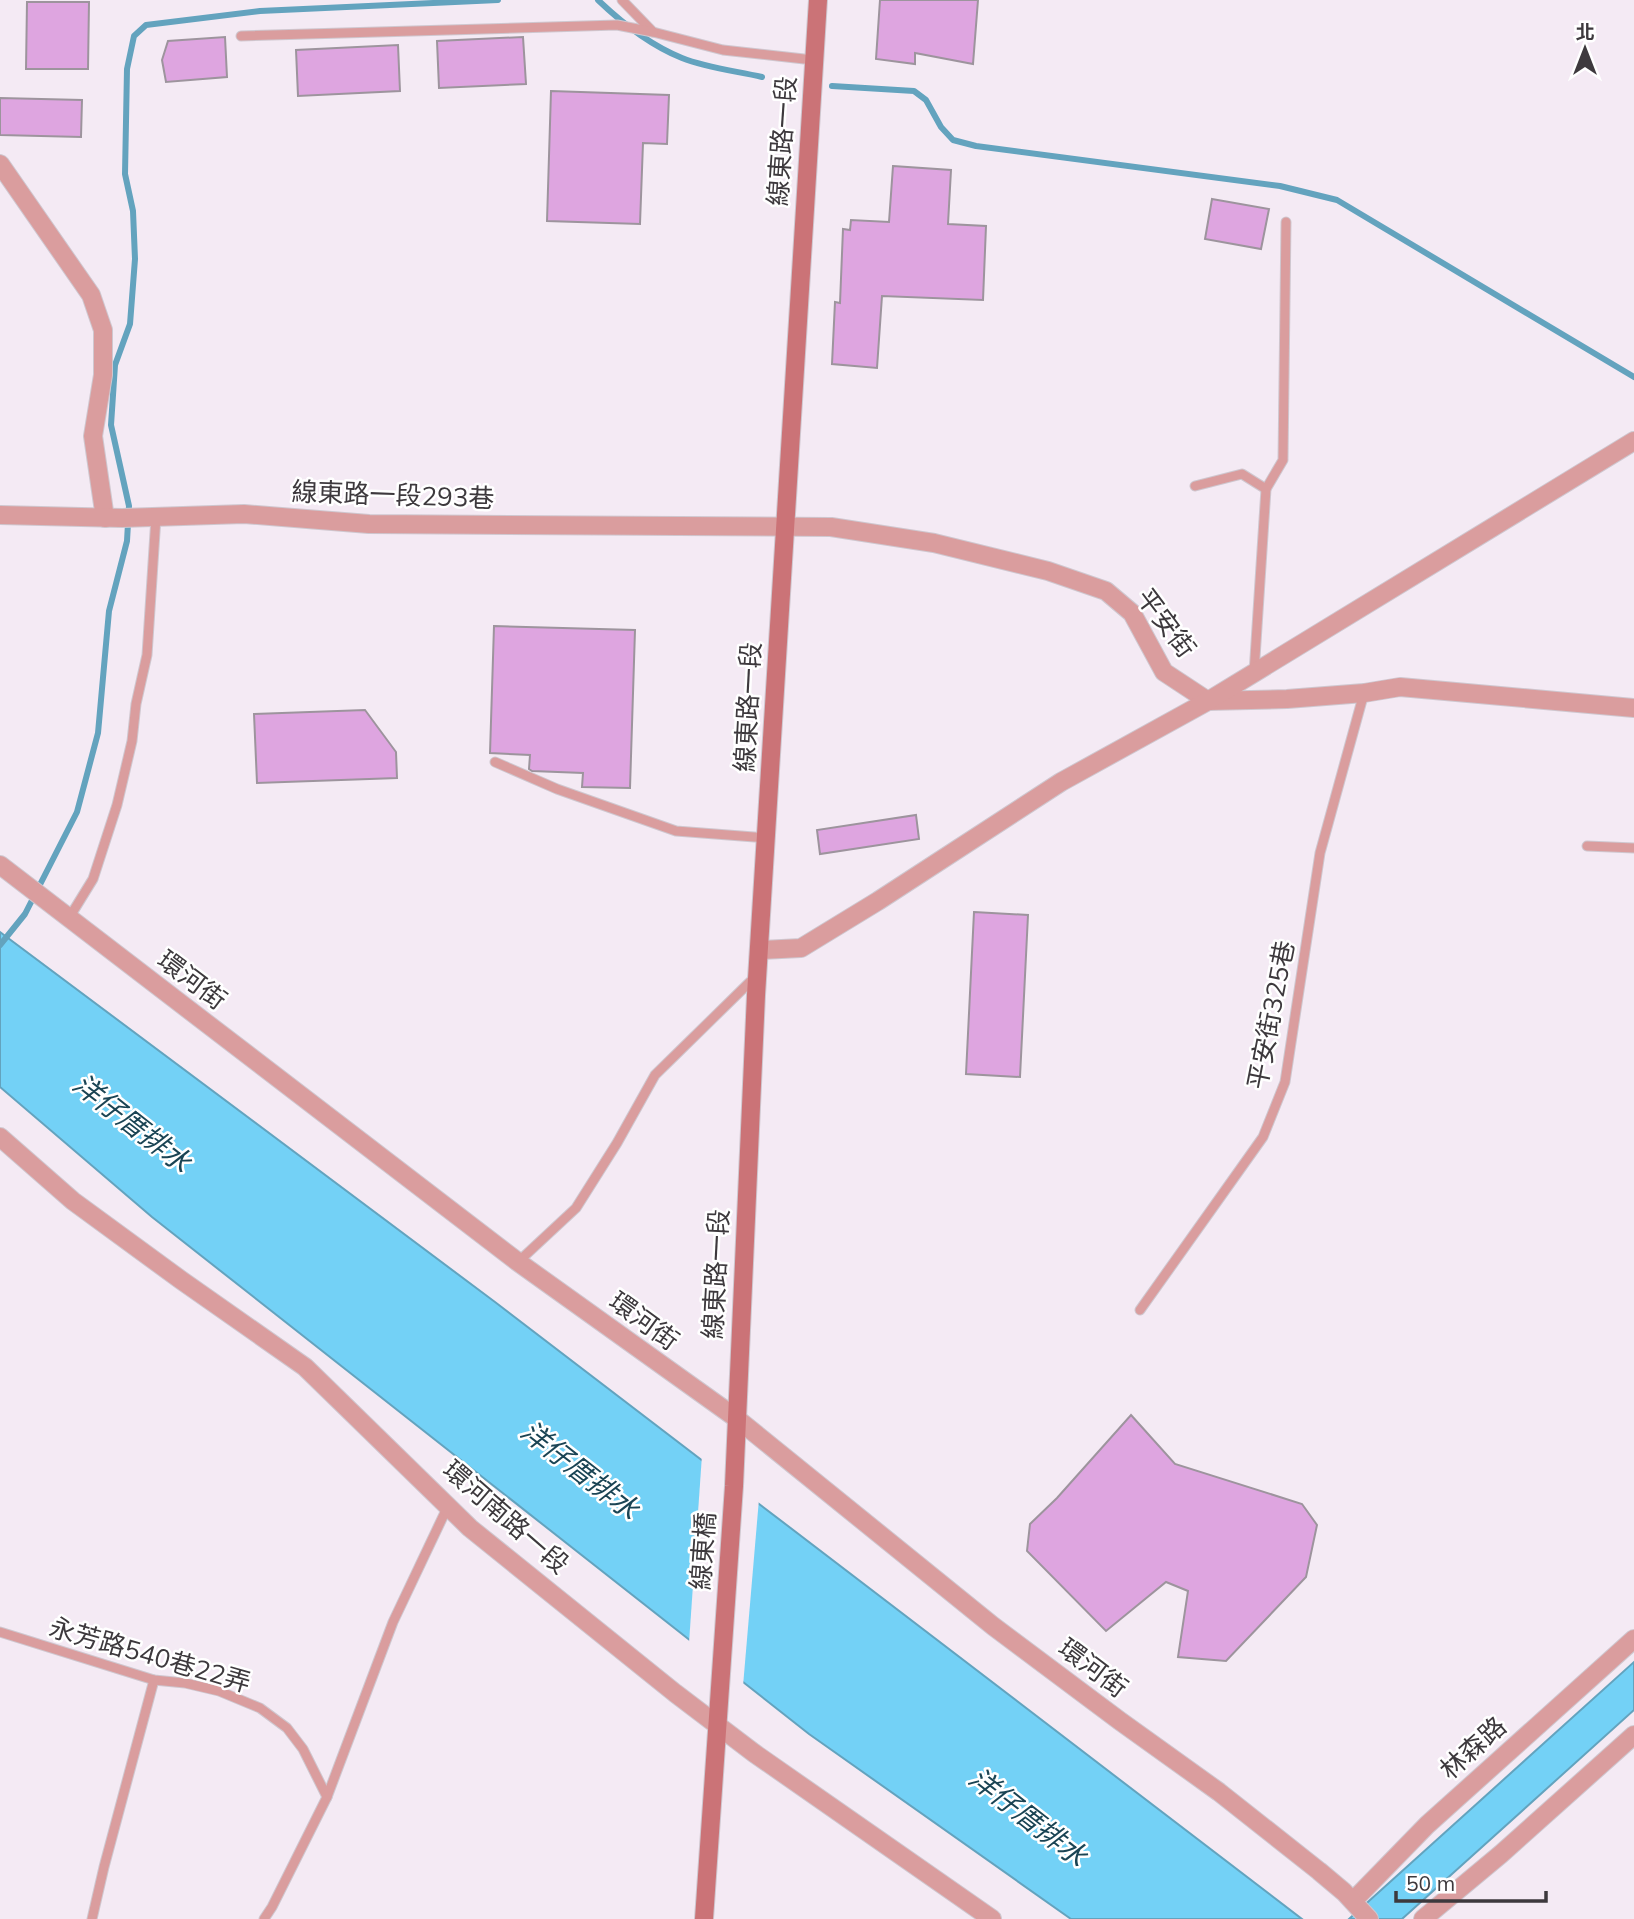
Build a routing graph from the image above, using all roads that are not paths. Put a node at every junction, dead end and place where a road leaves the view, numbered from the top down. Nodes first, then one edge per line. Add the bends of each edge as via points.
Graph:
1 (622, 0) edge
2 (818, 0) edge
3 (653, 32) junction
4 (241, 36) dead end
5 (813, 60) junction
6 (0, 164) edge
7 (1286, 222) dead end
8 (1634, 441) edge
9 (1195, 486) dead end
10 (1266, 489) junction
11 (0, 514) edge
12 (156, 517) junction
13 (114, 518) junction
14 (785, 526) junction
15 (1254, 673) junction
16 (1364, 693) junction
17 (1208, 701) junction
18 (1634, 708) edge
19 (495, 762) dead end
20 (767, 838) junction
21 (1587, 846) dead end
22 (1634, 848) edge
23 (0, 865) edge
24 (69, 919) junction
25 (760, 950) junction
26 (757, 975) junction
27 (0, 1137) edge
28 (518, 1262) junction
29 (1140, 1310) dead end
30 (736, 1418) junction
31 (449, 1505) junction
32 (0, 1632) edge
33 (1634, 1639) edge
34 (154, 1681) junction
35 (718, 1725) junction
36 (1634, 1735) edge
37 (327, 1797) junction
38 (1353, 1901) junction
39 (92, 1919) edge
40 (264, 1919) edge
41 (704, 1919) edge
42 (992, 1919) edge
43 (1368, 1919) edge
44 (1423, 1919) edge

1 - 3 lane
2 - 5 main road, 線東路一段
3 - 4 lane via 617,25
3 - 5 lane via 723,50
5 - 14 main road, 線東路一段
6 - 13 street via 91,295 103,330 103,376 93,436
7 - 10 lane via 1283,460
8 - 15 street
9 - 10 lane via 1242,474
10 - 15 lane
11 - 13 street, 線東路一段293巷
12 - 13 street, 線東路一段293巷
12 - 14 street, 線東路一段293巷 via 244,514 369,524
12 - 24 lane via 147,655 132,741 93,879
14 - 17 street, 平安街 via 831,527 934,543 1048,571 1106,592 1132,612 1164,672
14 - 20 main road, 線東路一段
15 - 17 street
16 - 17 street
16 - 18 street via 1400,687
16 - 29 lane, 平安街325巷 via 1320,853 1285,1082 1263,1137
17 - 25 street via 1060,782 801,948
19 - 20 lane via 676,831
20 - 25 main road, 線東路一段
21 - 22 lane
23 - 24 street, 環河街
24 - 28 street, 環河街
25 - 26 main road, 線東路一段
26 - 28 lane via 655,1074 576,1208
26 - 30 main road, 線東路一段
27 - 31 street, 環河南路一段 via 84,1209 305,1367
28 - 30 street, 環河街
30 - 35 main road, 線東橋
30 - 38 street, 環河街 via 993,1626 1219,1792
31 - 35 street, 環河南路一段 via 470,1528
31 - 37 lane via 393,1622
32 - 34 lane, 永芳路540巷22弄
33 - 38 street, 林森路 via 1427,1825
34 - 37 lane, 永芳路540巷22弄 via 219,1691 260,1708 287,1728 303,1749
34 - 39 lane
35 - 41 main road
35 - 42 street, 環河南路一段
36 - 44 street
37 - 40 lane
38 - 43 street, 環河街

